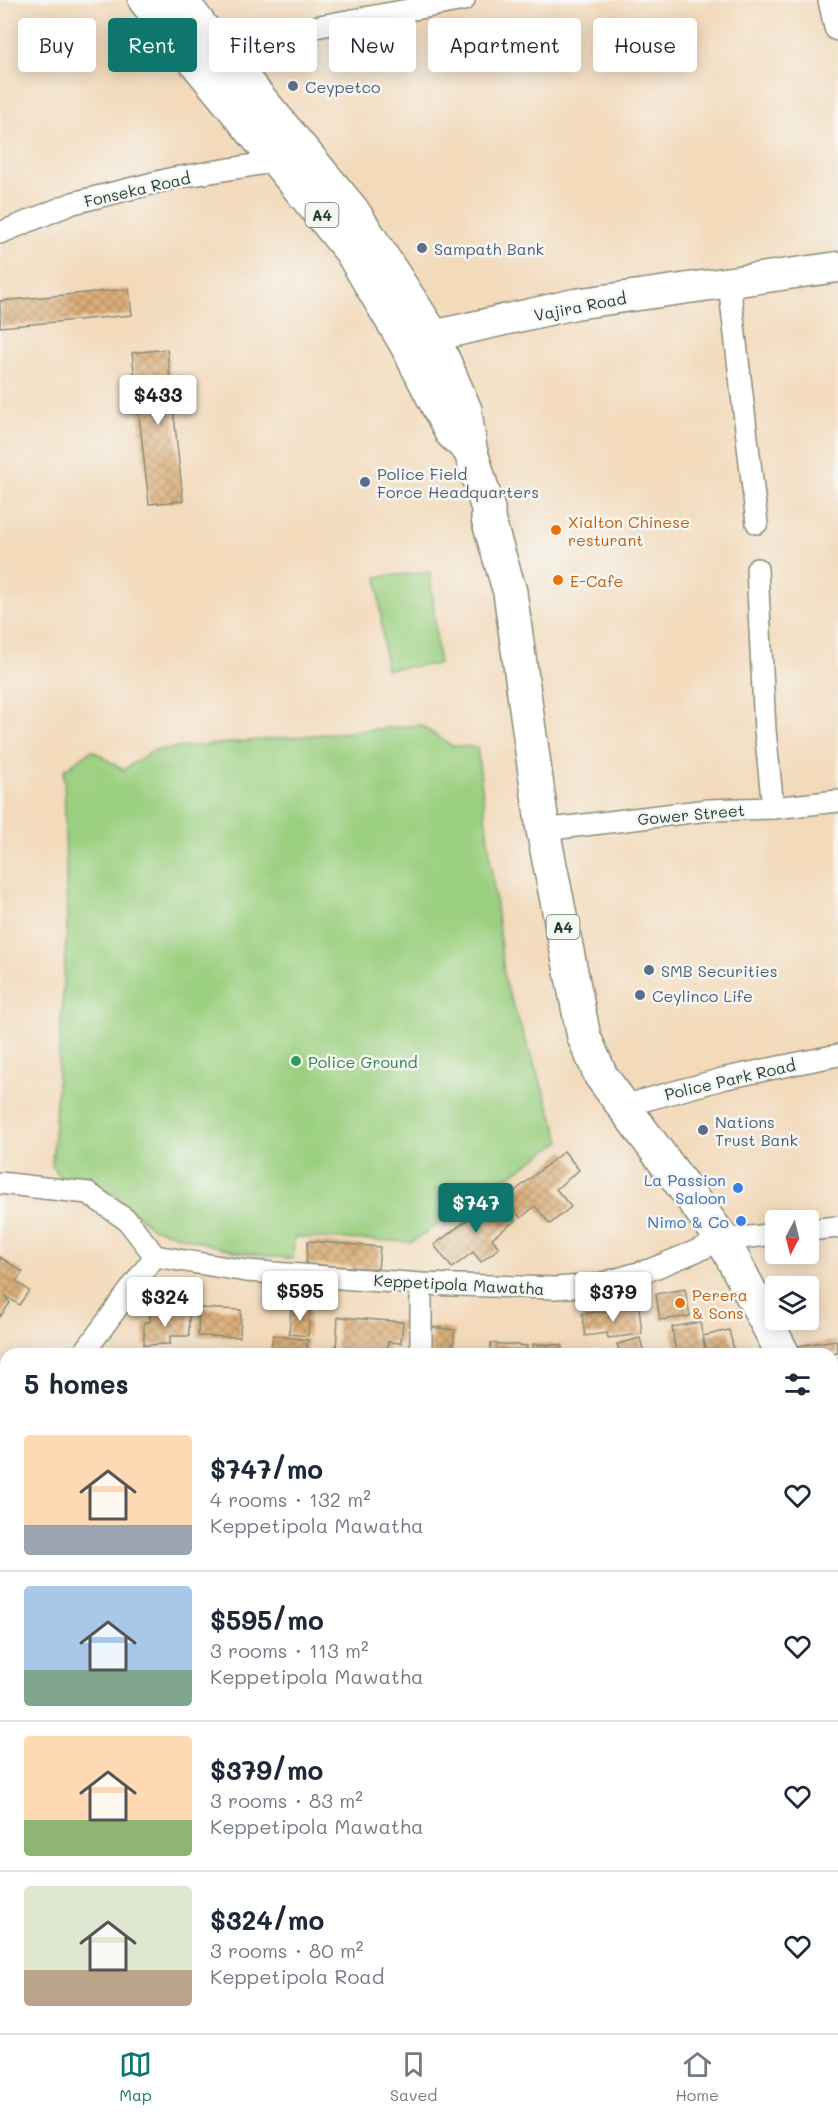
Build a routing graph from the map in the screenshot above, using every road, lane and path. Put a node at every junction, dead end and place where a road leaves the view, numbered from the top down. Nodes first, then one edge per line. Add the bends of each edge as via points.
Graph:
1 (146, 0) edge
2 (181, 0) edge
3 (464, 0) edge
4 (832, 0) edge
5 (317, 26) edge
6 (838, 27) edge
7 (209, 38) edge
8 (237, 72) edge
9 (279, 161) junction
10 (0, 233) edge
11 (838, 267) edge
12 (729, 283) junction
13 (419, 339) junction
14 (757, 523) dead end
15 (757, 569) dead end
16 (838, 801) edge
17 (773, 808) junction
18 (543, 830) junction
19 (838, 1055) edge
20 (622, 1106) junction
21 (0, 1182) edge
22 (838, 1227) edge
23 (819, 1229) edge
24 (765, 1235) edge
25 (723, 1240) junction
26 (155, 1256) junction
27 (421, 1284) junction
28 (87, 1348) edge
29 (421, 1348) edge
30 (780, 1348) edge

1 - 9 highway, A4
2 - 7 highway, A4
3 - 5 street
4 - 6 street
8 - 13 highway, A4 via 352,210
9 - 10 street, Fonseka Road via 174,178 73,203
9 - 13 highway, A4
11 - 12 main road, Vajira Road
12 - 13 main road, Vajira Road via 575,304
12 - 14 street
13 - 18 highway, A4 via 450,432 470,449 510,592
15 - 17 street
16 - 17 street, Gower Street
17 - 18 street, Gower Street via 708,810
18 - 20 highway, A4 via 584,1037 601,1076
19 - 20 street, Police Park Road via 726,1078
20 - 25 highway, A4
21 - 26 street via 88,1193 128,1221
22 - 23 street
24 - 25 street, Keppetipola Mawatha
25 - 27 street, Keppetipola Mawatha via 652,1269 596,1285 555,1288
25 - 30 highway, A4
26 - 27 street, Keppetipola Mawatha via 246,1271
26 - 28 street
27 - 29 street

